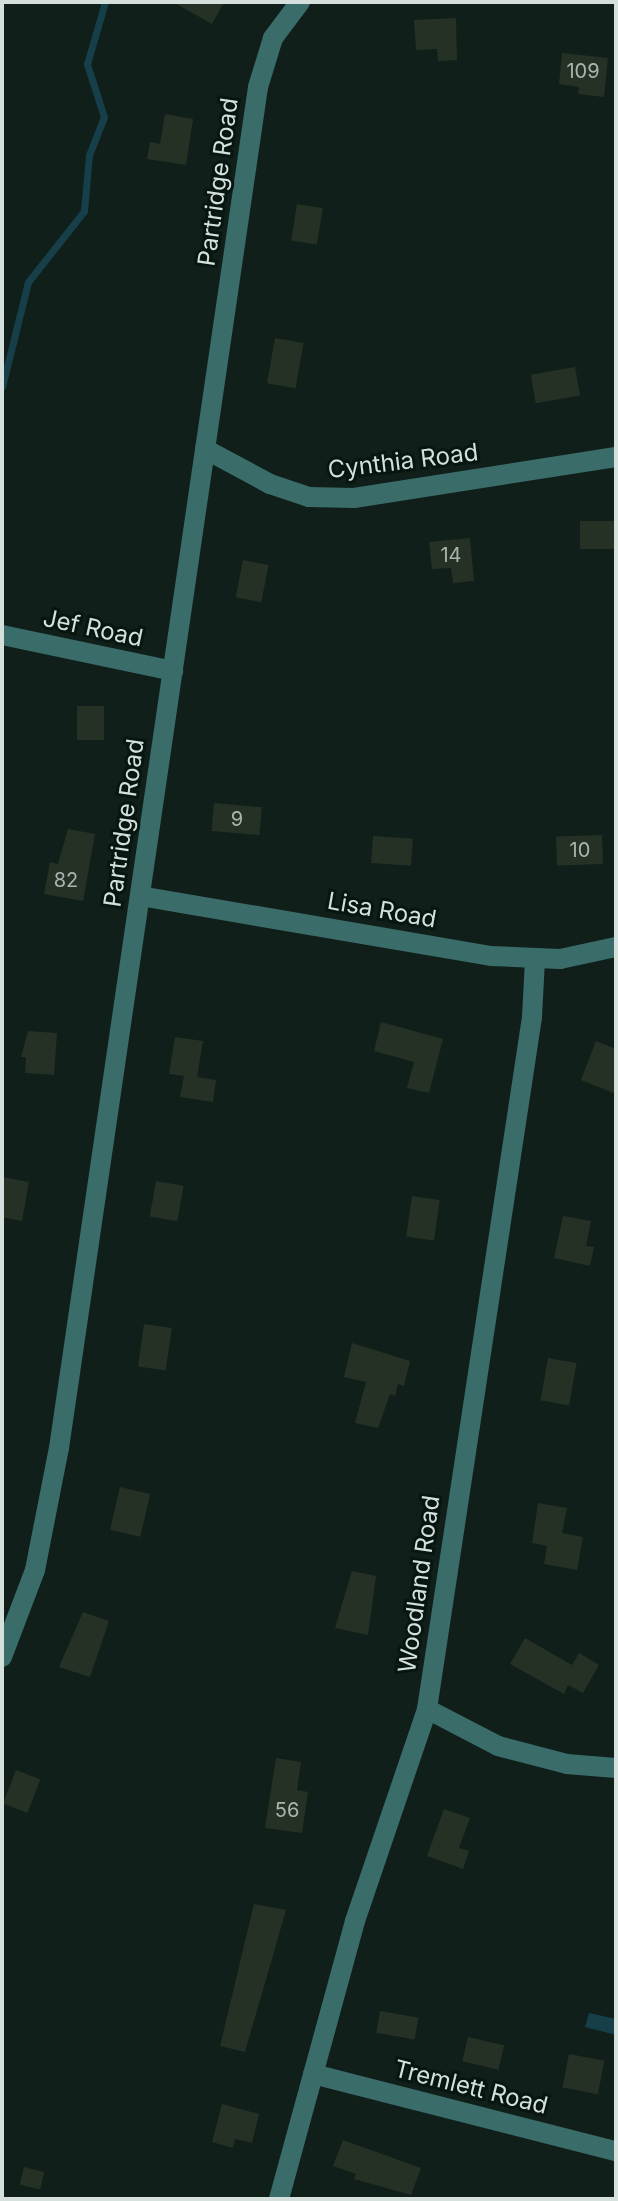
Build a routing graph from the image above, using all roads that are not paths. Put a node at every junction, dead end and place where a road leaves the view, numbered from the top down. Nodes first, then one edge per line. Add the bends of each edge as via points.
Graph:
1 (300, 2) edge
2 (205, 449) junction
3 (616, 457) edge
4 (2, 635) edge
5 (173, 671) junction
6 (140, 896) junction
7 (616, 947) edge
8 (535, 959) junction
9 (2, 1657) edge
10 (427, 1709) junction
11 (616, 1768) edge
12 (313, 2074) junction
13 (616, 2151) edge
14 (279, 2199) edge

1 - 2 street, Partridge Road via 273,38 258,87
2 - 3 street, Cynthia Road via 270,484 309,497
2 - 5 street, Partridge Road
4 - 5 street, Jef Road
5 - 6 street, Partridge Road
6 - 8 street, Lisa Road
6 - 9 street, Partridge Road via 44,1530
7 - 8 street, Lisa Road
8 - 10 street, Woodland Road via 530,1025
10 - 11 street via 498,1746 567,1764
10 - 12 street, Woodland Road via 355,1921
12 - 13 street, Tremlett Road
12 - 14 street, Woodland Road

